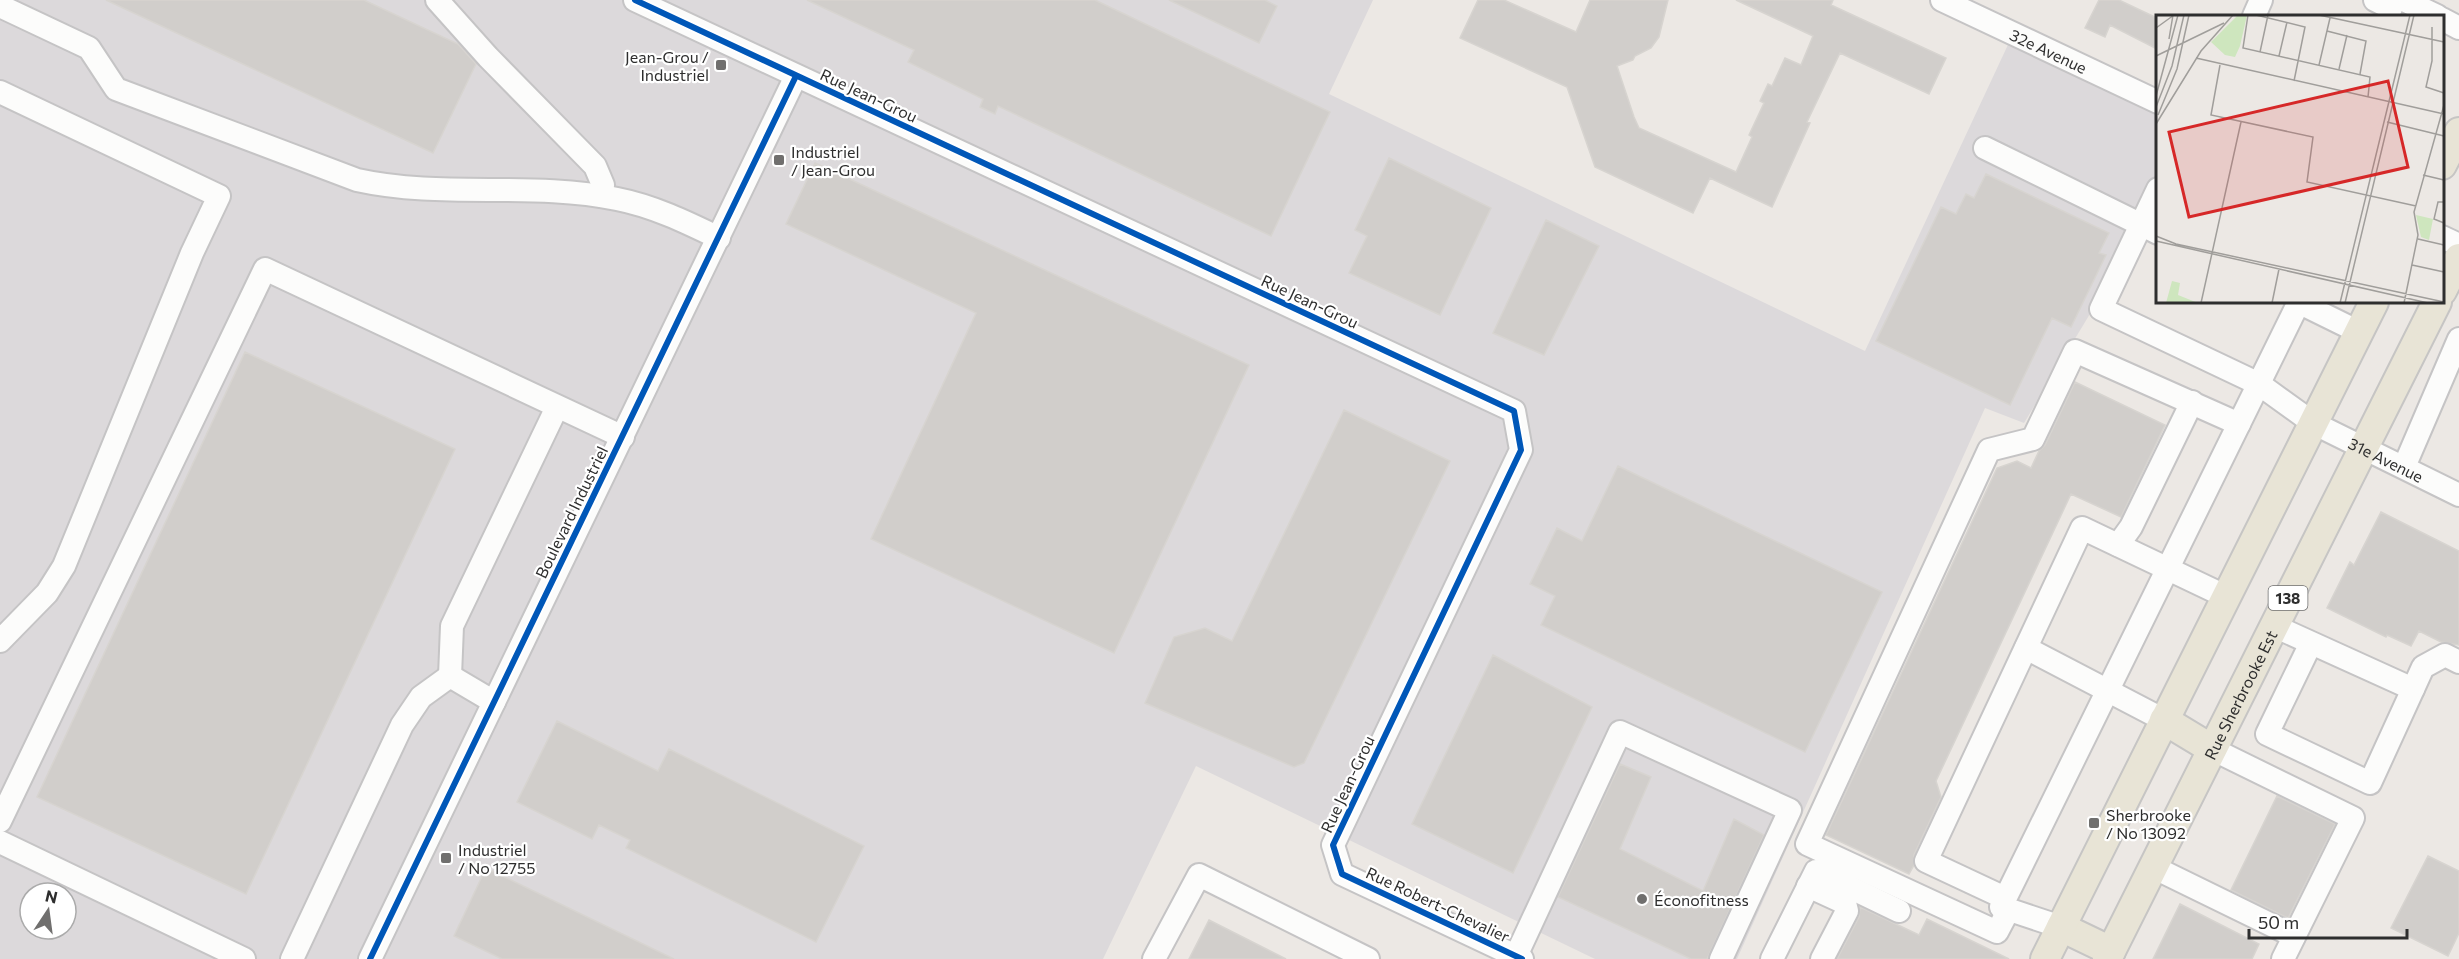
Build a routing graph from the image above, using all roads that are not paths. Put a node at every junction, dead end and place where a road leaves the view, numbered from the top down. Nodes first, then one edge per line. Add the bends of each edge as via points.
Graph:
1 (437, 0) edge
2 (634, 0) edge
3 (1942, 0) edge
4 (2261, 0) edge
5 (2376, 0) edge
6 (2394, 0) edge
7 (2404, 0) edge
8 (0, 6) edge
9 (2254, 15) edge
10 (2435, 15) edge
11 (2444, 21) edge
12 (2459, 28) edge
13 (796, 76) junction
14 (0, 92) edge
15 (2156, 102) edge
16 (2459, 132) edge
17 (1985, 148) dead end
18 (2444, 161) edge
19 (2156, 194) edge
20 (602, 196) junction
21 (2149, 229) edge
22 (719, 238) junction
23 (2444, 238) edge
24 (2459, 245) edge
25 (2459, 258) edge
26 (2444, 287) edge
27 (2299, 303) edge
28 (2301, 303) edge
29 (2374, 303) edge
30 (2436, 303) edge
31 (2359, 332) junction
32 (2459, 339) edge
33 (2454, 363) edge
34 (2259, 384) junction
35 (2192, 402) junction
36 (557, 407) junction
37 (2313, 423) junction
38 (2239, 424) junction
39 (623, 437) junction
40 (2364, 447) junction
41 (2404, 467) junction
42 (2459, 495) edge
43 (2118, 545) junction
44 (2168, 568) junction
45 (2227, 597) junction
46 (2274, 627) junction
47 (0, 641) edge
48 (2310, 643) junction
49 (2026, 648) junction
50 (2459, 662) edge
51 (450, 676) junction
52 (2108, 689) junction
53 (2413, 689) junction
54 (494, 702) junction
55 (2164, 720) junction
56 (2212, 749) junction
57 (0, 820) edge
58 (0, 842) edge
59 (2153, 867) junction
60 (1342, 874) joint
61 (1808, 886) junction
62 (2007, 904) junction
63 (1899, 911) dead end
64 (2061, 927) junction
65 (2294, 936) junction
66 (2115, 956) edge
67 (1519, 958) edge
68 (244, 959) edge
69 (292, 959) edge
70 (370, 959) edge
71 (1155, 959) edge
72 (1368, 959) edge
73 (1721, 959) edge
74 (1772, 959) edge
75 (1822, 959) edge
76 (2045, 959) edge
77 (2283, 959) edge

1 - 20 street via 595,166 603,185
2 - 13 street, Rue Jean-Grou
3 - 15 street, 32e Avenue
4 - 9 street
5 - 6 street via 2391,8
7 - 10 street
8 - 20 street via 89,48 116,89 357,180 420,190
11 - 12 street
13 - 22 street, Boulevard Industriel
13 - 60 street, Rue Jean-Grou via 1514,411 1521,450 1333,845
14 - 47 street via 219,196 64,566 47,592
16 - 18 main road
17 - 21 street
19 - 21 street
20 - 22 street via 673,216
21 - 34 street, 31e Avenue via 2100,309
22 - 39 street, Boulevard Industriel
23 - 24 street
25 - 26 main road
27 - 34 street
28 - 31 street
29 - 31 main road
30 - 40 main road, Rue Sherbrooke Est / 138
31 - 37 main road
32 - 33 street
33 - 41 street
34 - 37 street, 31e Avenue
34 - 38 street
35 - 38 street
35 - 43 street via 2131,527
35 - 62 street via 2075,351 2033,439 1989,450 1807,844 1997,932
36 - 39 street
36 - 51 street via 452,626
36 - 57 street via 265,269
37 - 40 street, 31e Avenue
37 - 45 main road
38 - 44 street
39 - 54 street, Boulevard Industriel
40 - 41 street, 31e Avenue
40 - 46 main road, Rue Sherbrooke Est / 138
41 - 42 street, 31e Avenue
43 - 44 street
43 - 49 street via 2082,528
44 - 45 street
44 - 52 street
45 - 55 main road
46 - 48 street
46 - 56 main road, Rue Sherbrooke Est / 138
48 - 53 street
48 - 53 street via 2267,734 2370,783
49 - 52 street
49 - 62 street via 1926,861
50 - 53 street via 2445,655 2423,667
51 - 54 street
51 - 69 street via 421,697 402,725
52 - 55 street
52 - 62 street
54 - 70 street, Boulevard Industriel
55 - 56 main road
55 - 64 main road
56 - 59 main road, Rue Sherbrooke Est / 138
56 - 65 street via 2353,818
58 - 68 street
59 - 65 street
59 - 66 main road, Rue Sherbrooke Est / 138
60 - 67 street, Rue Robert-Chevalier
61 - 63 street via 1816,871
61 - 74 street
61 - 75 street via 1845,903 1847,911
62 - 64 street
64 - 66 main road
64 - 76 main road
65 - 77 street
67 - 73 street via 1620,732 1791,810
71 - 72 street via 1199,875

